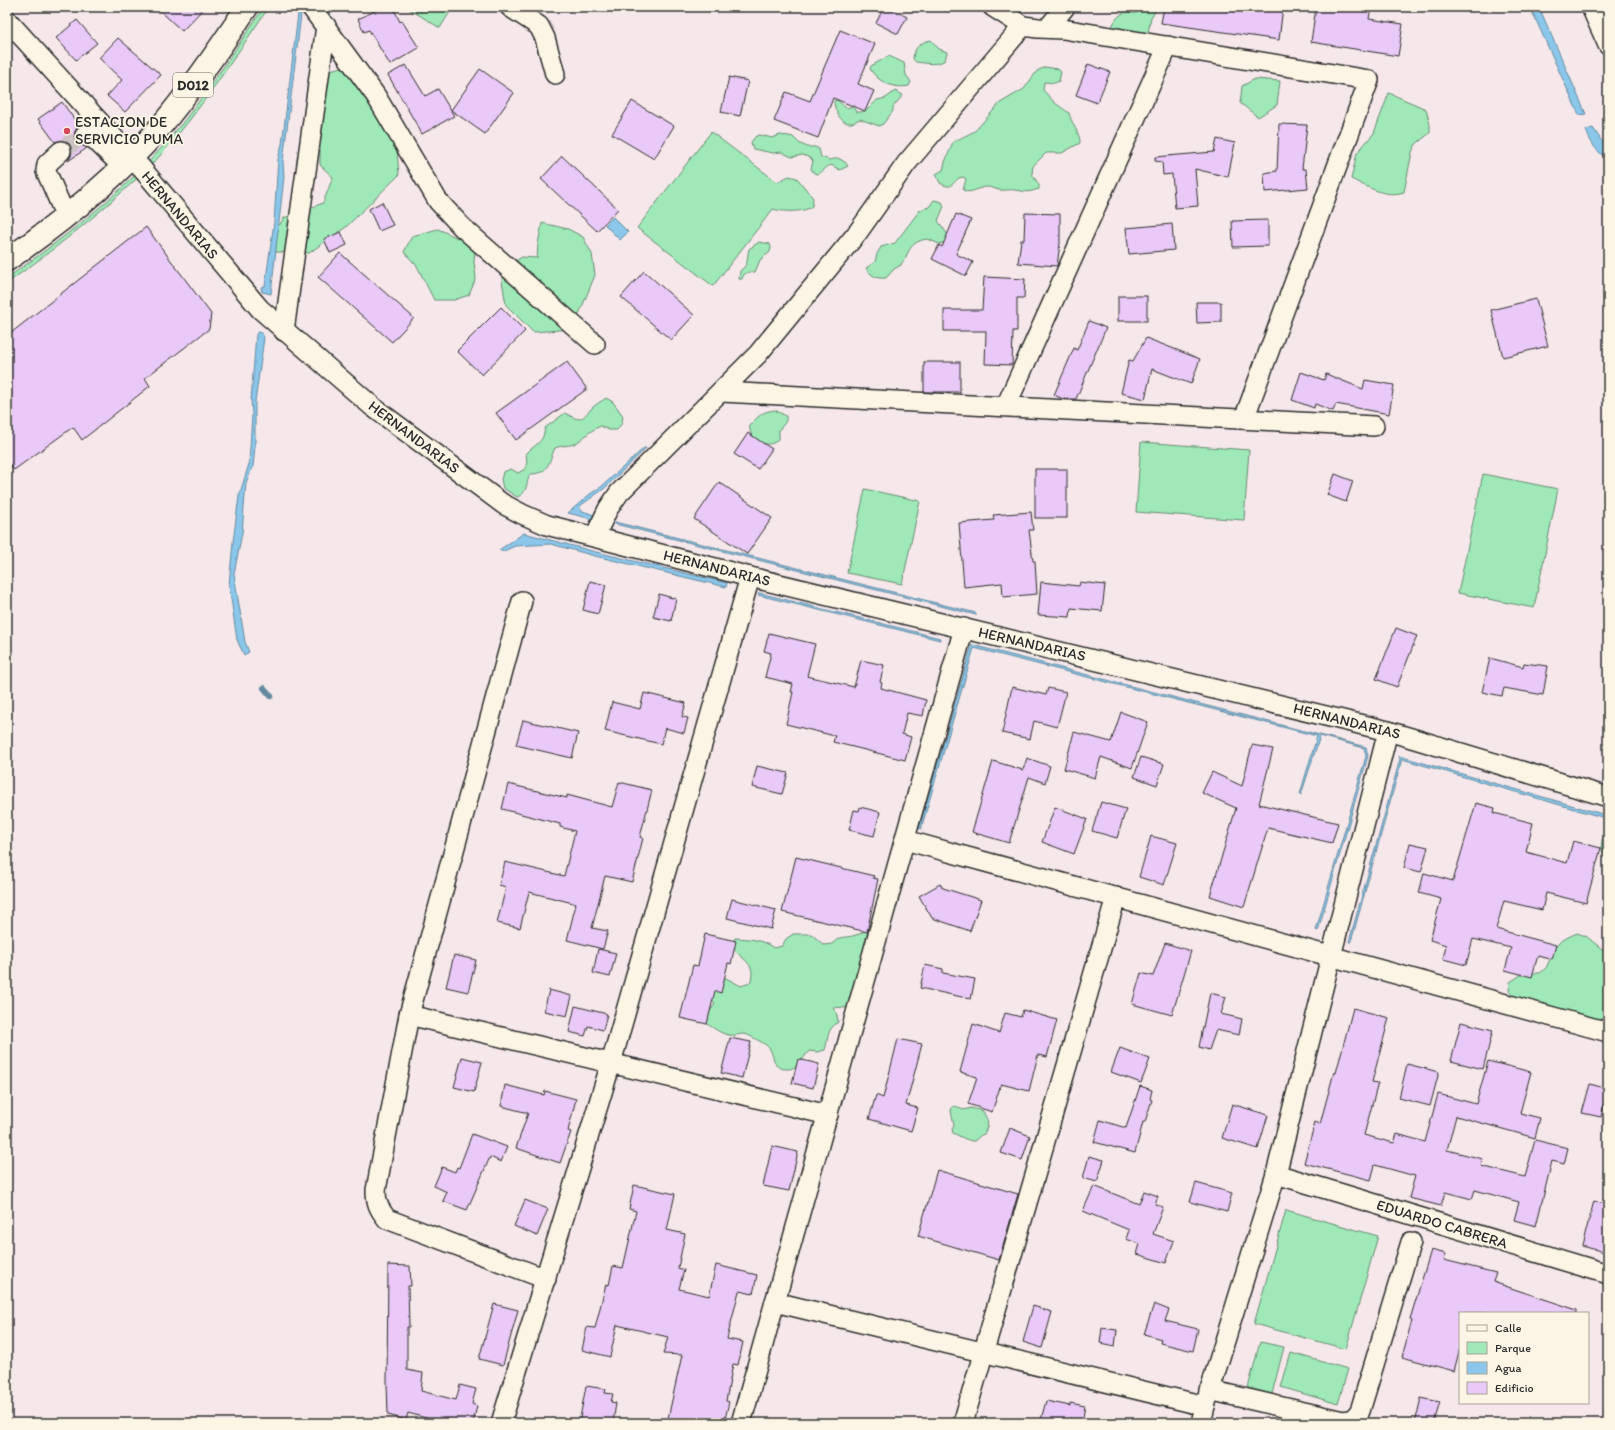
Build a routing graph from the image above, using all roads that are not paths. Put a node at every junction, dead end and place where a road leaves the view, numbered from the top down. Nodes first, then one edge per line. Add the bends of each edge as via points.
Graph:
1 (247, 7) edge
2 (311, 7) edge
3 (510, 7) edge
4 (993, 7) edge
5 (1065, 7) edge
6 (1591, 7) edge
7 (7, 20) edge
8 (326, 26) junction
9 (1024, 26) junction
10 (1048, 28) junction
11 (1168, 46) junction
12 (1608, 46) edge
13 (554, 74) dead end
14 (85, 135) dead end
15 (61, 151) tunnel mouth
16 (127, 161) junction
17 (66, 217) junction
18 (7, 260) edge
19 (284, 331) junction
20 (595, 344) dead end
21 (722, 392) junction
22 (1006, 406) junction
23 (1244, 419) junction
24 (1374, 426) dead end
25 (595, 536) junction
26 (750, 577) junction
27 (522, 601) dead end
28 (964, 628) junction
29 (1388, 731) junction
30 (1608, 797) edge
31 (905, 840) junction
32 (1116, 898) junction
33 (1331, 956) junction
34 (409, 1015) junction
35 (1608, 1032) edge
36 (611, 1063) junction
37 (828, 1115) junction
38 (1276, 1174) junction
39 (1411, 1242) dead end
40 (1608, 1274) edge
41 (546, 1279) junction
42 (775, 1302) junction
43 (984, 1354) junction
44 (1205, 1406) edge
45 (501, 1423) edge
46 (741, 1423) edge
47 (963, 1423) edge

1 - 16 main road, D012 via 189,92
2 - 8 street
3 - 13 street via 539,26 545,38
4 - 9 street
5 - 10 street
6 - 12 street
7 - 16 street, HERNANDARIAS
8 - 19 street
8 - 20 street via 376,96 438,201 462,228
9 - 10 street
9 - 21 street via 906,164 858,232 758,354
10 - 11 street
11 - 22 street
11 - 23 street via 1369,80
14 - 16 street
15 - 17 street via 47,164 46,171
16 - 17 main road, D012
16 - 19 street, HERNANDARIAS via 235,282
17 - 18 main road, D012
19 - 25 street, HERNANDARIAS via 373,407 503,504 547,525
21 - 22 street
21 - 25 street via 619,493
22 - 23 street
23 - 24 street
25 - 26 street, HERNANDARIAS
26 - 28 street, HERNANDARIAS
26 - 36 street
27 - 34 street
28 - 29 street, HERNANDARIAS
28 - 31 street
29 - 30 street, HERNANDARIAS
29 - 33 street
31 - 32 street
31 - 37 street
32 - 33 street
32 - 43 street
33 - 35 street
33 - 38 street
34 - 36 street
34 - 41 street via 376,1190 379,1208 387,1219
36 - 37 street
36 - 41 street
37 - 42 street
38 - 40 street, EDUARDO CABRERA
38 - 44 street
39 - 44 street via 1360,1411 1353,1419 1343,1421
41 - 45 street
42 - 43 street
42 - 46 street
43 - 44 street
43 - 47 street

